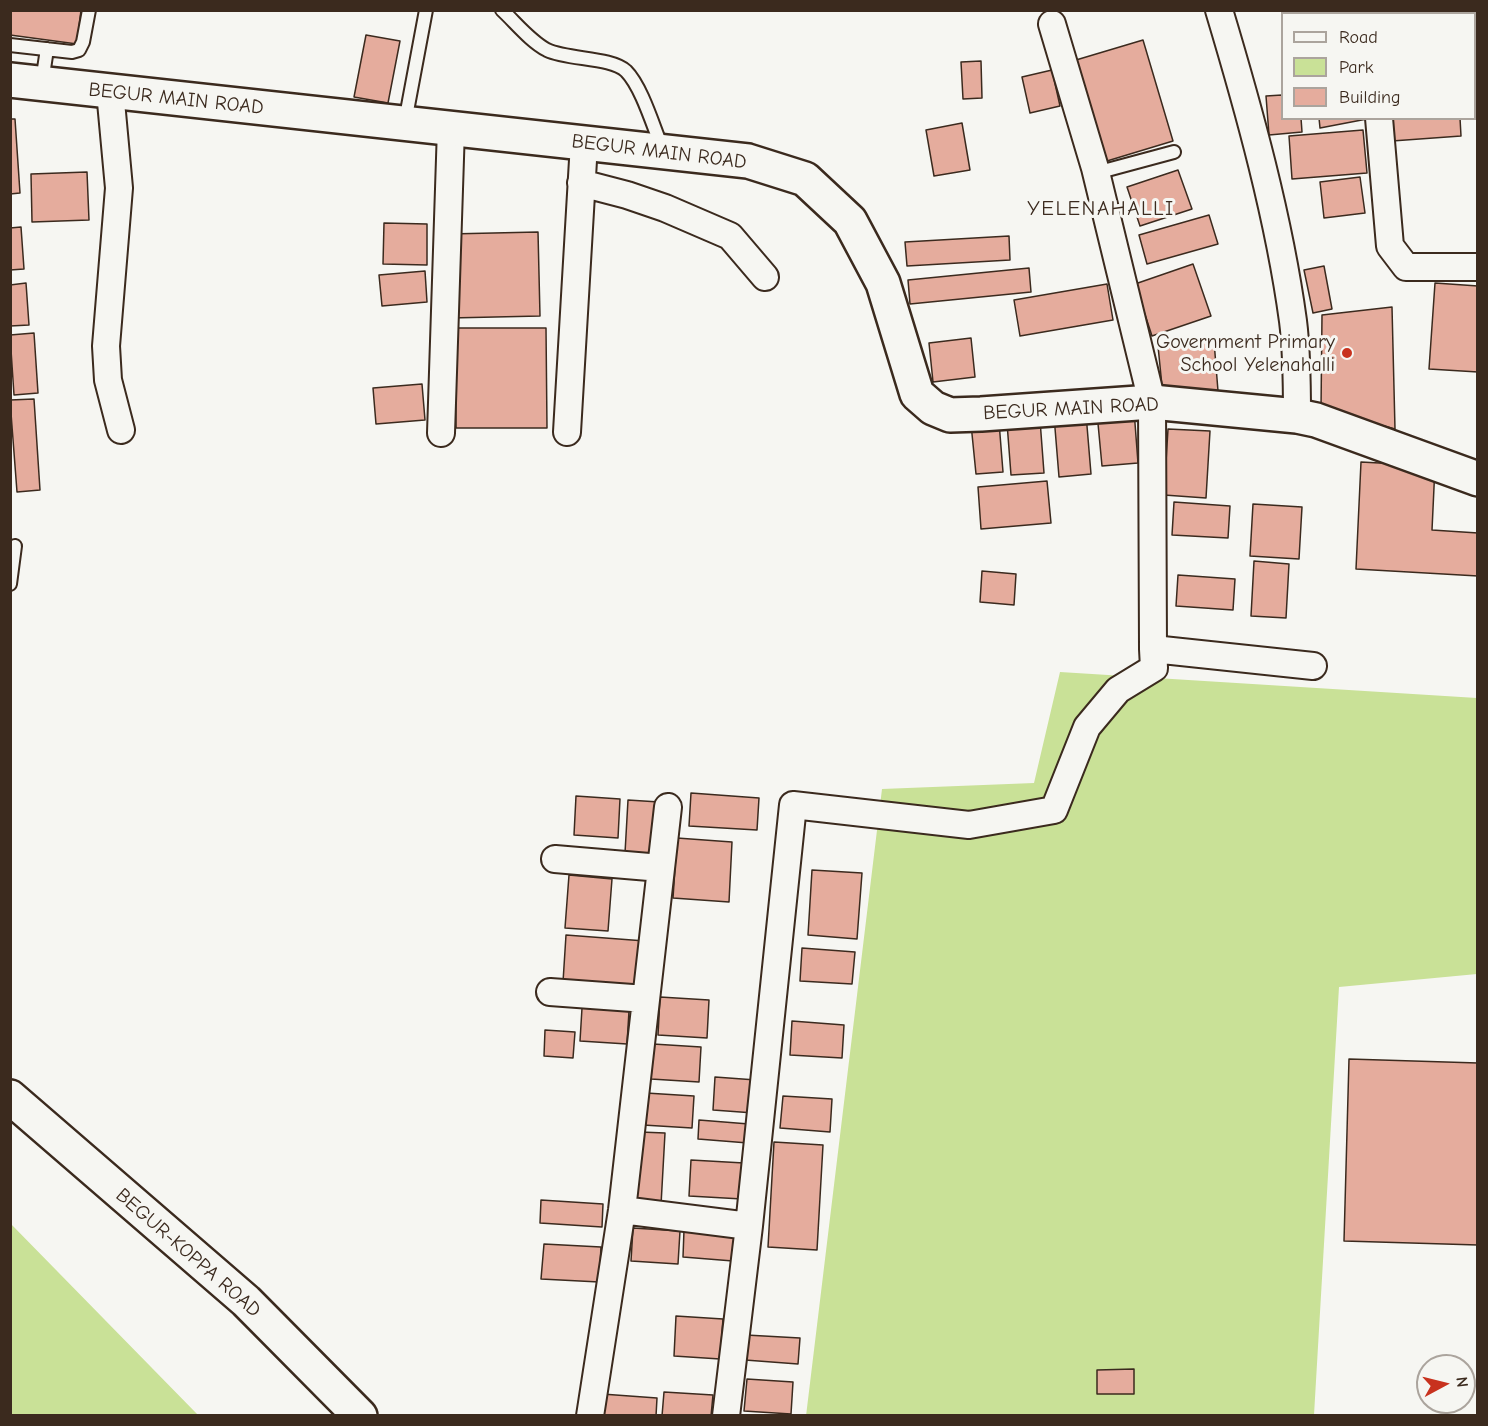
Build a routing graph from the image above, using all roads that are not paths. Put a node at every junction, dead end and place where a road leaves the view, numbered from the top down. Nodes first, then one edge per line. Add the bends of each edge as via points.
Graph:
1 (89, 10) edge
2 (426, 10) edge
3 (502, 10) edge
4 (1220, 10) edge
5 (1052, 24) dead end
6 (10, 45) edge
7 (47, 50) junction
8 (10, 80) edge
9 (42, 83) junction
10 (110, 91) junction
11 (1379, 120) edge
12 (404, 123) junction
13 (451, 128) junction
14 (584, 143) junction
15 (663, 150) junction
16 (1174, 152) dead end
17 (1096, 173) junction
18 (581, 183) junction
19 (1478, 267) edge
20 (765, 277) dead end
21 (1152, 402) junction
22 (1297, 416) junction
23 (121, 429) dead end
24 (567, 432) dead end
25 (441, 433) dead end
26 (1478, 479) edge
27 (15, 546) dead end
28 (10, 584) edge
29 (1154, 649) junction
30 (1313, 666) dead end
31 (669, 807) dead end
32 (555, 859) dead end
33 (661, 868) junction
34 (550, 992) dead end
35 (646, 999) junction
36 (10, 1097) edge
37 (622, 1210) junction
38 (750, 1226) junction
39 (360, 1416) edge
40 (590, 1416) edge
41 (726, 1416) edge

1 - 7 lane via 79,50
2 - 12 lane
3 - 15 lane via 545,49 612,63 625,70 636,84
4 - 22 street via 1265,178 1283,266 1293,321
5 - 17 street
6 - 7 lane
7 - 9 lane
8 - 9 street, BEGUR MAIN ROAD
9 - 10 street, BEGUR MAIN ROAD
10 - 12 street, BEGUR MAIN ROAD
10 - 23 street via 119,188 106,346 108,380
11 - 19 street via 1390,246 1406,267
12 - 13 street, BEGUR MAIN ROAD
13 - 14 street, BEGUR MAIN ROAD
13 - 25 street
14 - 15 street, BEGUR MAIN ROAD
14 - 18 street
15 - 21 street, BEGUR MAIN ROAD via 748,160 805,179 850,221 883,284 917,394 933,408 950,415
16 - 17 lane
17 - 21 street
18 - 20 street via 665,208 730,236
18 - 24 street
21 - 22 street, BEGUR MAIN ROAD
21 - 29 street
22 - 26 street, BEGUR MAIN ROAD
27 - 28 lane
29 - 30 street
29 - 38 street via 1154,668 1118,690 1087,727 1054,810 969,825 794,805
31 - 33 street
32 - 33 street
33 - 35 street
34 - 35 street
35 - 37 street
36 - 39 street, BEGUR-KOPPA ROAD via 246,1301
37 - 38 street
37 - 40 street
38 - 41 street

